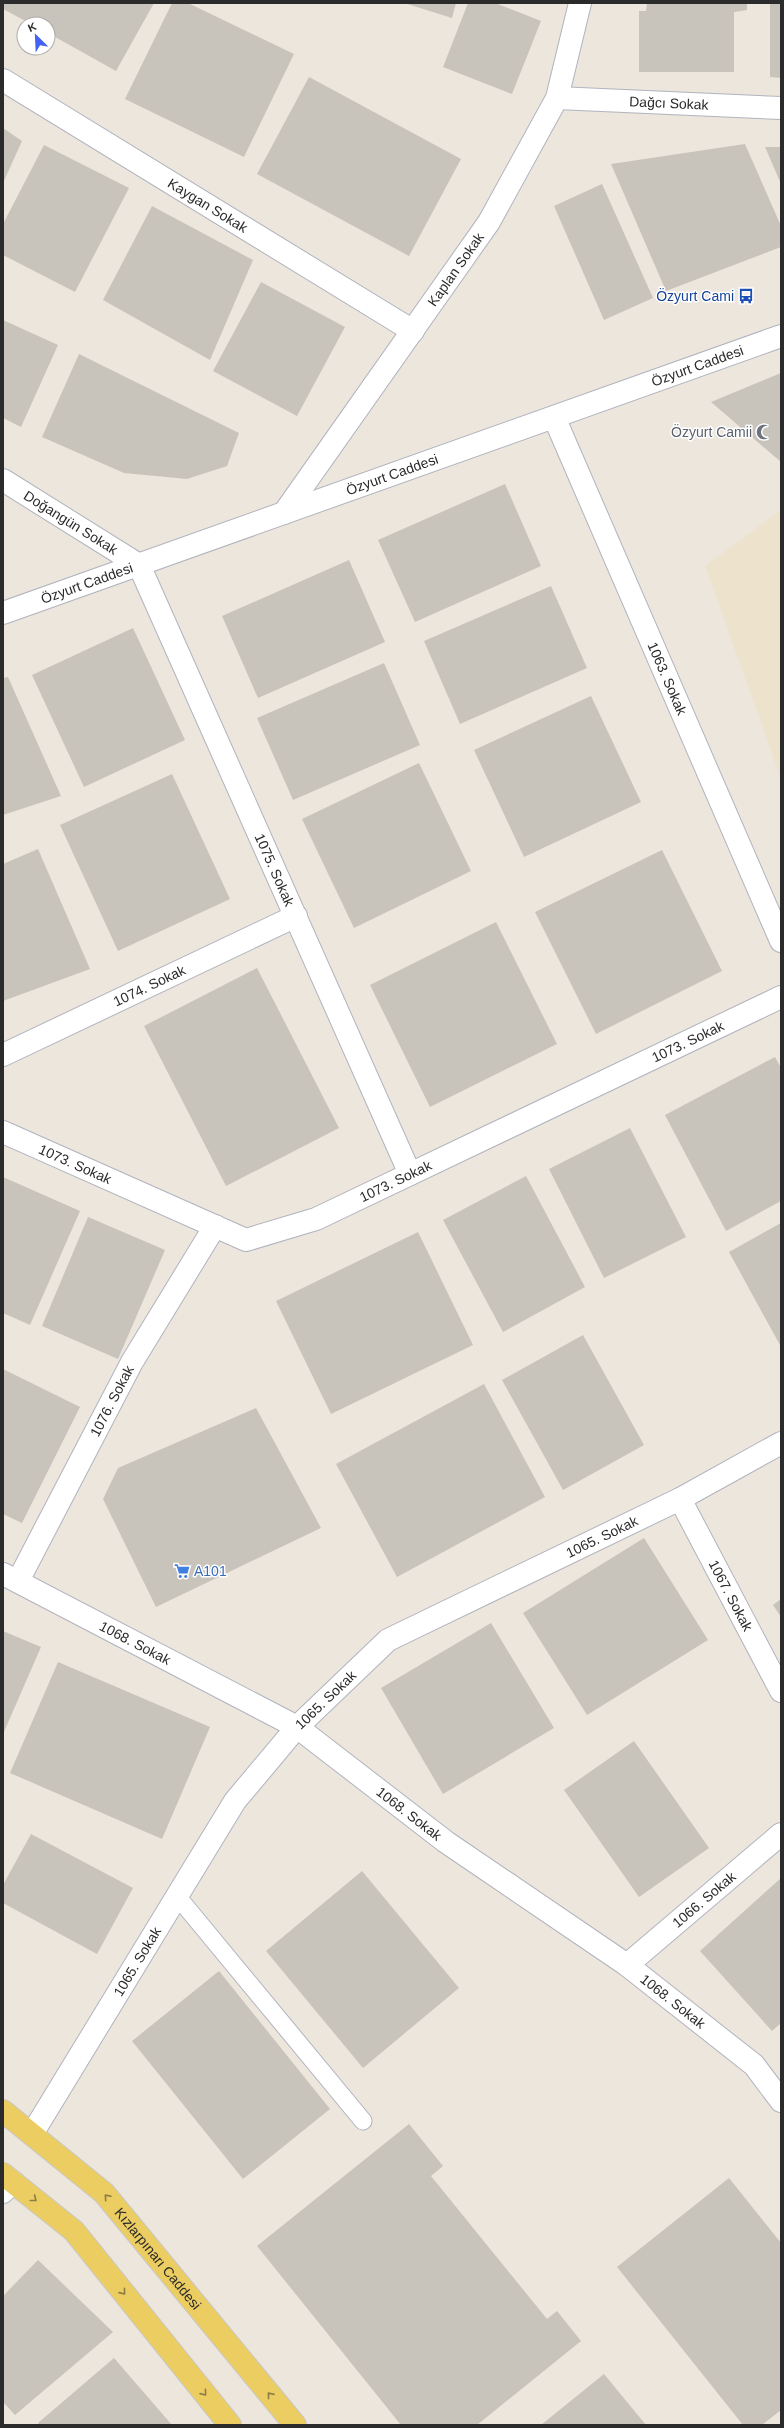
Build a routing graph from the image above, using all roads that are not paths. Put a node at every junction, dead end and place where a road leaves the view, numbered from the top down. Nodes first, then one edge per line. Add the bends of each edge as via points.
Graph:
1 (580, 3) edge
2 (3, 80) edge
3 (557, 98) junction
4 (781, 108) edge
5 (413, 331) junction
6 (781, 336) edge
7 (554, 417) junction
8 (3, 480) edge
9 (284, 513) junction
10 (139, 565) junction
11 (3, 613) edge
12 (296, 916) junction
13 (781, 941) edge
14 (781, 997) edge
15 (3, 1055) edge
16 (3, 1132) edge
17 (410, 1174) junction
18 (215, 1226) junction
19 (781, 1443) edge
20 (680, 1499) junction
21 (11, 1578) edge
22 (781, 1691) edge
23 (298, 1728) junction
24 (781, 1834) edge
25 (177, 1896) junction
26 (627, 1965) junction
27 (781, 2101) edge
28 (3, 2111) edge
29 (362, 2121) dead end
30 (32, 2134) junction
31 (6, 2183) edge
32 (230, 2425) edge
33 (295, 2425) edge

1 - 3 street, Kaplan Sokak
2 - 5 street, Kaygan Sokak
3 - 4 street, Dağcı Sokak
3 - 5 street, Kaplan Sokak via 489,222
5 - 9 street, Kaplan Sokak
6 - 7 street, Özyurt Caddesi
7 - 9 street, Özyurt Caddesi
7 - 13 street, 1063. Sokak
8 - 10 street, Doğangün Sokak
9 - 10 street, Özyurt Caddesi
10 - 11 street, Özyurt Caddesi
10 - 12 street, 1075. Sokak
12 - 15 street, 1074. Sokak
12 - 17 street, 1075. Sokak
14 - 17 street, 1073. Sokak
16 - 18 street, 1073. Sokak
17 - 18 street, 1073. Sokak via 316,1219 246,1240
18 - 21 street, 1076. Sokak via 132,1362
19 - 20 street, 1065. Sokak
20 - 22 street, 1067. Sokak
20 - 23 street, 1065. Sokak via 388,1640
21 - 23 street, 1068. Sokak
23 - 25 street, 1065. Sokak via 235,1802
23 - 26 street, 1068. Sokak via 446,1842
24 - 26 street, 1066. Sokak
25 - 29 lane
25 - 30 street, 1065. Sokak
26 - 27 street, 1068. Sokak via 754,2065
28 - 30 main road, Kızlarpınarı Caddesi
33 -> 30 main road, Kızlarpınarı Caddesi via 104,2193
31 -> 32 main road via 74,2231

